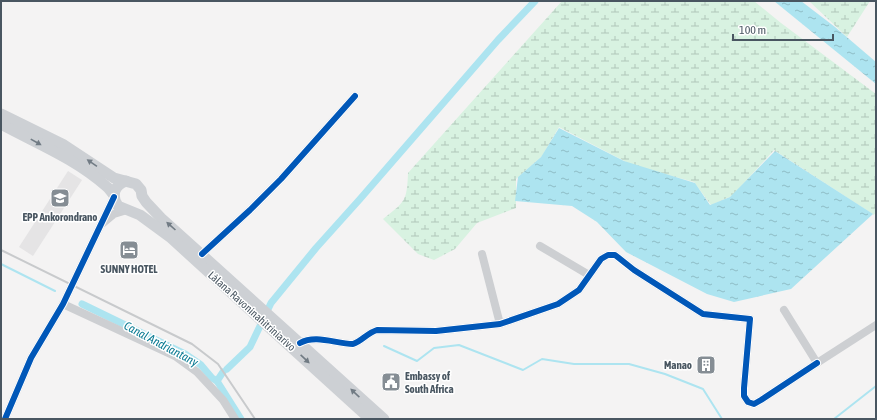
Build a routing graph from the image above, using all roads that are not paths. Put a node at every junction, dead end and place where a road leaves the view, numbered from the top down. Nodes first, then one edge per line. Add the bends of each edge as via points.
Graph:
1 (355, 96) dead end
2 (1, 114) edge
3 (1, 124) edge
4 (126, 182) junction
5 (114, 196) junction
6 (142, 196) junction
7 (128, 210) junction
8 (99, 227) junction
9 (540, 246) dead end
10 (202, 254) junction
11 (482, 254) dead end
12 (589, 275) junction
13 (63, 304) junction
14 (784, 310) dead end
15 (264, 316) junction
16 (500, 324) junction
17 (876, 325) edge
18 (300, 343) junction
19 (817, 363) junction
20 (5, 419) edge
21 (235, 419) edge
22 (370, 419) edge
23 (384, 419) edge

1 - 10 street via 281,180
4 -> 2 main road, Làlana Ravoninahitriniarivo via 114,178 45,135
3 -> 5 main road, Làlana Ravoninahitriniarivo via 91,174 108,187
4 - 5 main road via 119,185
4 - 6 main road, Làlana Ravoninahitriniarivo via 138,185
5 - 7 main road, Làlana Ravoninahitriniarivo via 118,206
5 - 8 street
6 - 7 main road via 140,204
10 -> 6 main road, Làlana Ravoninahitriniarivo
7 - 8 street via 109,217
7 - 15 main road, Làlana Ravoninahitriniarivo via 146,218
8 - 13 street
9 - 12 street
10 - 15 main road, Làlana Ravoninahitriniarivo
11 - 16 street
12 - 16 street via 579,290 558,304
12 - 19 street via 600,260 608,255 615,255 703,314 750,319 744,388 744,396 748,402 754,404
13 - 20 street via 31,358
13 - 21 street via 175,356 197,372 223,400
14 - 19 street
15 - 18 main road
15 -> 22 main road, Làlana Ravoninahitriniarivo
16 - 18 street via 436,331 377,330 352,344 313,339
17 - 19 street
23 -> 18 main road

